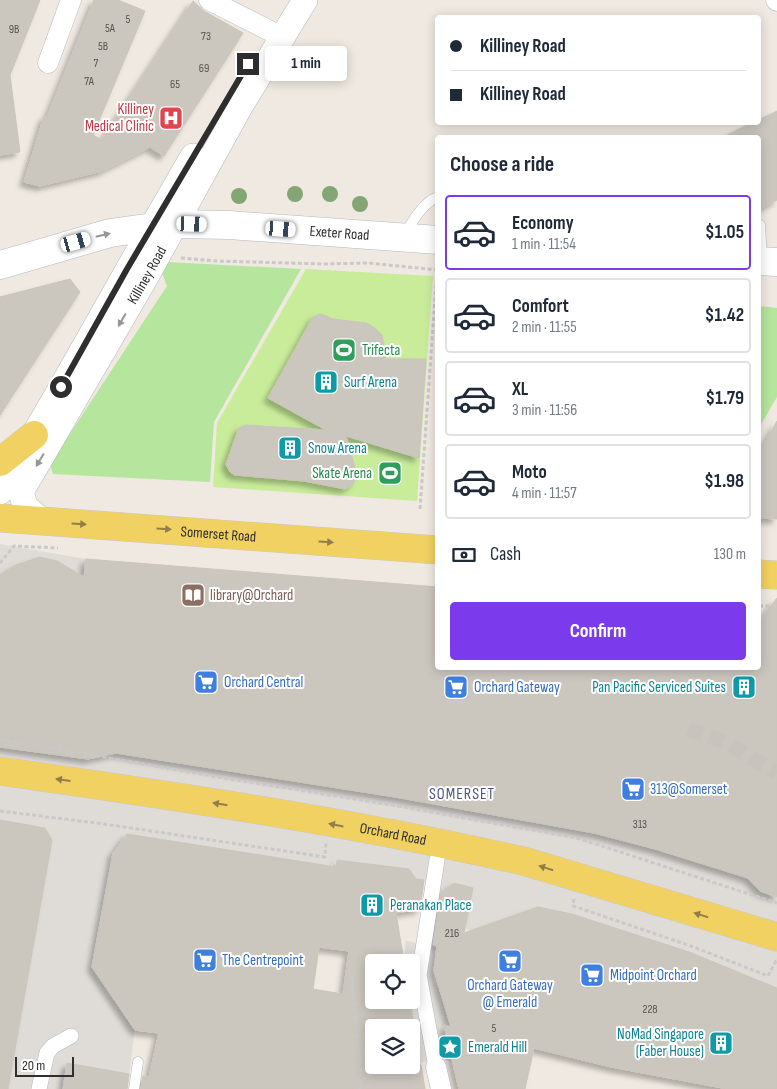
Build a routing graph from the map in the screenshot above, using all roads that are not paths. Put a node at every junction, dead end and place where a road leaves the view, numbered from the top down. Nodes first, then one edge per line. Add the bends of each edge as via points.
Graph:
1 (71, 0) edge
2 (209, 0) edge
3 (233, 0) edge
4 (305, 0) edge
5 (280, 23) edge
6 (48, 63) dead end
7 (435, 198) edge
8 (163, 225) junction
9 (761, 232) edge
10 (403, 237) junction
11 (435, 240) edge
12 (766, 262) edge
13 (0, 264) edge
14 (34, 435) junction
15 (0, 462) edge
16 (0, 492) edge
17 (0, 518) edge
18 (42, 521) junction
19 (435, 550) edge
20 (761, 574) edge
21 (777, 575) edge
22 (0, 771) edge
23 (438, 860) dead end
24 (777, 937) edge
25 (71, 1036) dead end
26 (138, 1062) dead end
27 (436, 1068) joint
28 (39, 1089) edge
29 (134, 1089) edge
30 (441, 1089) edge

1 - 6 street
2 - 5 street
3 - 5 street
4 - 5 street, Killiney Road
5 - 8 street, Killiney Road via 228,97
7 - 10 lane via 429,201
8 - 10 main road, Exeter Road
13 -> 8 main road, Exeter Road via 93,237
8 - 14 street, Killiney Road
8 -> 18 street, Killiney Road via 110,341 21,492 25,506
9 - 12 lane
10 - 11 main road, Exeter Road
14 - 15 main road
14 - 16 street, Killiney Road
17 - 18 main road, Somerset Road
18 -> 19 main road, Somerset Road
20 - 21 main road
24 -> 22 main road, Orchard Road via 488,853 150,792
23 - 27 street via 419,975
25 - 28 street via 47,1053
26 - 29 lane
27 - 30 street

